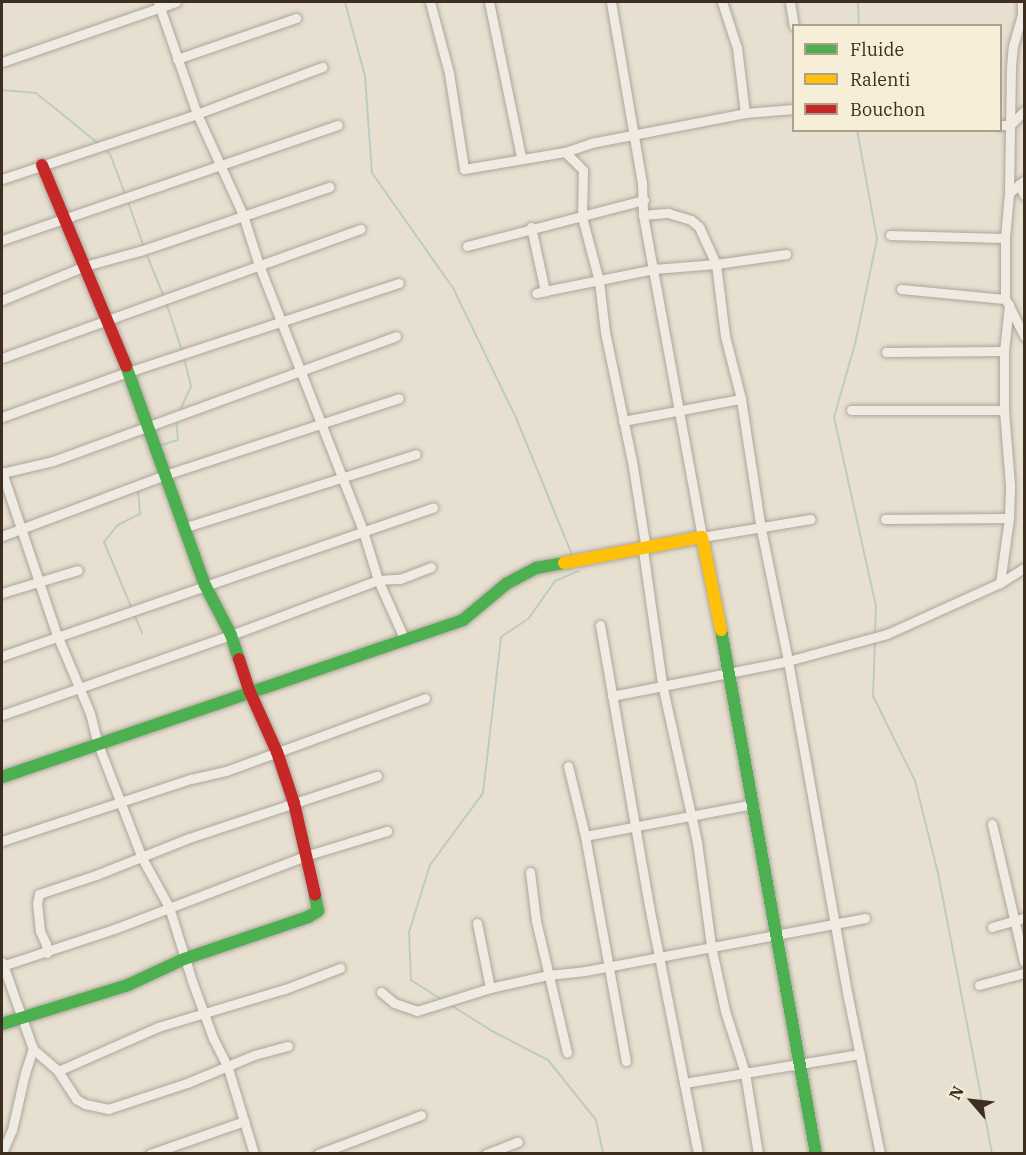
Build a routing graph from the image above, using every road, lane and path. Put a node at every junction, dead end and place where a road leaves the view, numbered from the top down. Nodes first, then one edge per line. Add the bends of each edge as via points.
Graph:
1 (176, 2) edge
2 (430, 2) edge
3 (489, 2) edge
4 (611, 2) edge
5 (722, 2) edge
6 (790, 2) edge
7 (1022, 2) edge
8 (159, 4) edge
9 (1023, 13) edge
10 (296, 18) dead end
11 (794, 24) edge
12 (177, 59) junction
13 (2, 61) edge
14 (322, 67) dead end
15 (792, 109) edge
16 (1024, 111) edge
17 (746, 113) junction
18 (197, 114) junction
19 (338, 125) dead end
20 (1005, 125) edge
21 (634, 136) junction
22 (565, 152) junction
23 (521, 158) junction
24 (42, 165) junction
25 (221, 165) junction
26 (2, 179) edge
27 (1022, 182) edge
28 (329, 187) dead end
29 (1009, 193) junction
30 (1024, 195) edge
31 (644, 200) junction
32 (243, 215) junction
33 (643, 215) junction
34 (582, 217) junction
35 (65, 218) junction
36 (531, 228) junction
37 (360, 229) dead end
38 (890, 234) dead end
39 (1005, 238) junction
40 (2, 240) edge
41 (467, 246) dead end
42 (786, 254) dead end
43 (716, 264) junction
44 (259, 265) junction
45 (85, 266) junction
46 (654, 269) junction
47 (598, 281) junction
48 (399, 283) dead end
49 (901, 289) dead end
50 (2, 300) edge
51 (1007, 302) junction
52 (106, 320) junction
53 (284, 322) junction
54 (396, 336) dead end
55 (1024, 336) edge
56 (1004, 351) junction
57 (886, 352) dead end
58 (2, 358) edge
59 (301, 368) junction
60 (128, 372) junction
61 (399, 398) dead end
62 (741, 399) junction
63 (679, 409) junction
64 (851, 410) dead end
65 (1004, 410) junction
66 (2, 417) edge
67 (623, 421) junction
68 (322, 424) junction
69 (147, 425) junction
70 (416, 454) dead end
71 (2, 473) edge
72 (165, 475) junction
73 (343, 479) junction
74 (433, 508) dead end
75 (1009, 518) junction
76 (812, 519) dead end
77 (885, 519) dead end
78 (22, 528) junction
79 (183, 528) junction
80 (761, 529) junction
81 (363, 531) junction
82 (2, 536) edge
83 (702, 537) junction
84 (645, 549) junction
85 (431, 567) dead end
86 (78, 570) dead end
87 (1024, 570) edge
88 (378, 580) junction
89 (38, 581) junction
90 (1000, 583) junction
91 (205, 585) junction
92 (2, 593) edge
93 (600, 625) dead end
94 (57, 635) junction
95 (231, 635) junction
96 (404, 638) junction
97 (2, 656) edge
98 (788, 661) junction
99 (730, 673) junction
100 (662, 684) junction
101 (77, 687) junction
102 (250, 692) junction
103 (612, 696) junction
104 (425, 698) dead end
105 (2, 715) edge
106 (98, 744) junction
107 (277, 752) junction
108 (568, 766) dead end
109 (377, 776) dead end
110 (2, 777) edge
111 (121, 801) junction
112 (294, 803) junction
113 (752, 804) junction
114 (692, 816) junction
115 (635, 824) junction
116 (992, 824) dead end
117 (387, 831) dead end
118 (585, 836) junction
119 (2, 841) edge
120 (305, 856) junction
121 (142, 858) junction
122 (530, 872) dead end
123 (169, 907) junction
124 (865, 918) dead end
125 (1020, 919) edge
126 (477, 923) dead end
127 (836, 923) junction
128 (992, 927) dead end
129 (774, 933) junction
130 (711, 946) junction
131 (47, 953) junction
132 (660, 955) junction
133 (184, 959) junction
134 (1024, 961) edge
135 (2, 964) edge
136 (608, 966) junction
137 (340, 968) dead end
138 (1024, 973) edge
139 (548, 975) junction
140 (979, 985) dead end
141 (490, 988) junction
142 (381, 992) dead end
143 (205, 1013) junction
144 (22, 1016) junction
145 (2, 1024) edge
146 (288, 1046) dead end
147 (33, 1049) junction
148 (567, 1052) dead end
149 (860, 1054) junction
150 (626, 1061) dead end
151 (799, 1063) junction
152 (227, 1065) junction
153 (58, 1071) junction
154 (745, 1073) junction
155 (684, 1083) junction
156 (422, 1115) dead end
157 (244, 1121) junction
158 (518, 1142) dead end
159 (2, 1153) edge
160 (150, 1154) edge
161 (254, 1154) edge
162 (318, 1154) edge
163 (486, 1154) edge
164 (698, 1154) edge
165 (758, 1154) edge
166 (816, 1154) edge
167 (880, 1154) edge

1 - 8 street
2 - 23 street via 448,74 464,168
3 - 23 street
4 - 21 street
5 - 17 street via 737,48
6 - 11 street
7 - 9 street
8 - 12 street
8 - 13 street
9 - 20 street via 1013,46
10 - 12 street
12 - 18 street
14 - 18 street
15 - 17 street
16 - 20 street
17 - 21 street
18 - 24 street
18 - 25 street
19 - 25 street
20 - 29 street
21 - 22 street
21 - 31 street
22 - 23 street
22 - 34 street via 583,170
24 - 26 street
24 - 35 street
25 - 32 street
25 - 35 street
27 - 29 street
27 - 30 street
28 - 32 street
29 - 39 street
31 - 33 street
31 - 34 street
32 - 44 street
32 - 45 street
33 - 43 street via 669,213 691,220 699,227
33 - 46 street
34 - 36 street
34 - 47 street
35 - 40 street
35 - 45 street
36 - 41 street
36 - 47 street via 540,292
37 - 44 street
38 - 39 street
39 - 51 street
42 - 43 street
43 - 46 street
43 - 62 street via 725,336
44 - 52 street
44 - 53 street
45 - 50 street
45 - 52 street
46 - 47 street
46 - 63 street
47 - 67 street
48 - 53 street
49 - 51 street
51 - 55 street
51 - 56 street
52 - 58 street
52 - 60 street
53 - 59 street
53 - 60 street
54 - 59 street
56 - 57 street
56 - 65 street
59 - 68 street
59 - 69 street
60 - 66 street
60 - 69 street
61 - 68 street
62 - 63 street
62 - 80 street
63 - 67 street
63 - 83 street
64 - 65 street
65 - 75 street
67 - 84 street
68 - 72 street
68 - 73 street
69 - 71 street via 53,461
69 - 72 street
70 - 73 street
71 - 78 street
72 - 78 street
72 - 79 street
73 - 79 street
73 - 81 street
74 - 81 street
75 - 77 street
75 - 90 street
76 - 80 street
78 - 82 street
78 - 89 street
79 - 91 street
80 - 83 street
80 - 98 street
81 - 88 street
81 - 91 street
83 - 84 street
83 - 99 street
84 - 96 street via 525,572 463,620
84 - 100 street
85 - 88 street via 400,579
86 - 89 street
87 - 90 street
88 - 95 street
88 - 96 street
89 - 92 street
89 - 94 street
90 - 98 street via 887,634
91 - 94 street
91 - 95 street
93 - 103 street
94 - 97 street
94 - 101 street
95 - 101 street
95 - 102 street
96 - 102 street
98 - 99 street
98 - 127 street
99 - 100 street
99 - 113 street
100 - 103 street
100 - 114 street
101 - 105 street
101 - 106 street
102 - 106 street
102 - 107 street
103 - 115 street
104 - 107 street
106 - 110 street
106 - 111 street
107 - 111 street
107 - 112 street
108 - 118 street
109 - 112 street
111 - 119 street
111 - 121 street
112 - 120 street
112 - 121 street
113 - 114 street
113 - 129 street
114 - 115 street
114 - 130 street
115 - 118 street
115 - 132 street
116 - 125 street
117 - 120 street
118 - 136 street
120 - 123 street
120 - 133 street via 318,911
121 - 123 street
121 - 131 street via 39,894 40,931
122 - 139 street
123 - 131 street
123 - 133 street
124 - 127 street
125 - 128 street
125 - 134 street
126 - 141 street
127 - 129 street
127 - 149 street
129 - 130 street
129 - 151 street
130 - 132 street
130 - 154 street via 725,1011
131 - 135 street
132 - 136 street
132 - 155 street
133 - 143 street
133 - 144 street via 128,985
135 - 144 street
136 - 139 street
136 - 150 street
137 - 143 street
138 - 140 street
139 - 141 street
139 - 148 street
141 - 142 street via 417,1011 394,1003
143 - 152 street
143 - 153 street via 159,1027
144 - 145 street
144 - 147 street
146 - 152 street
147 - 153 street
147 - 159 street via 12,1130
149 - 151 street
149 - 167 street
151 - 154 street
151 - 166 street
152 - 153 street via 187,1083 108,1109 76,1099
152 - 157 street
154 - 155 street
154 - 165 street
155 - 164 street
156 - 162 street
157 - 160 street
157 - 161 street
158 - 163 street

